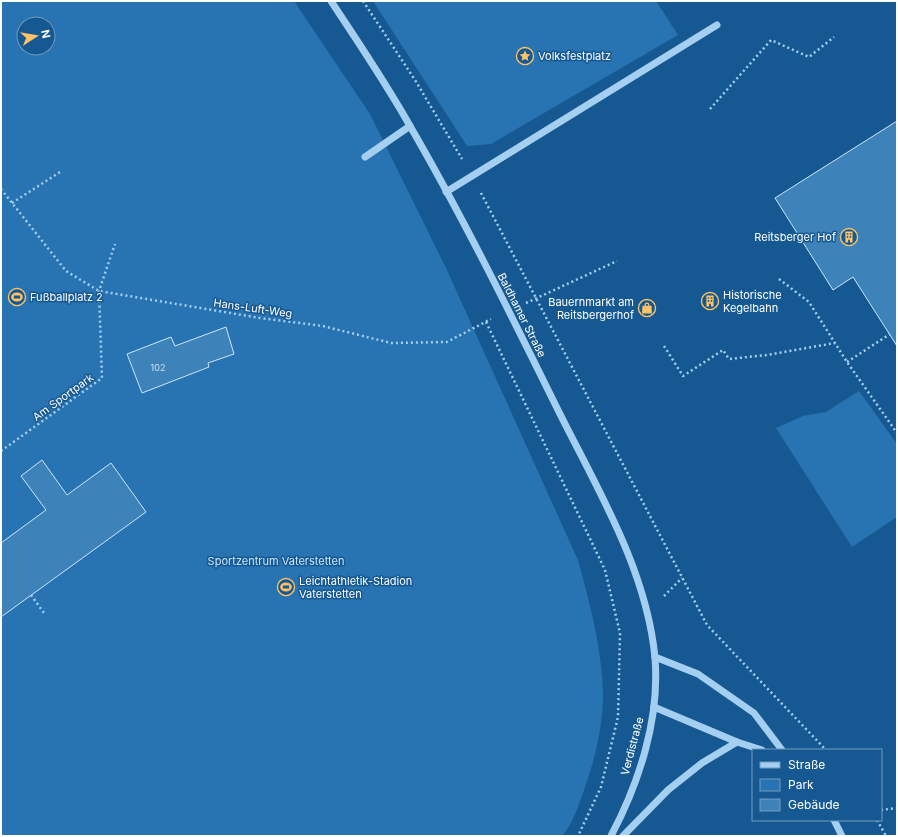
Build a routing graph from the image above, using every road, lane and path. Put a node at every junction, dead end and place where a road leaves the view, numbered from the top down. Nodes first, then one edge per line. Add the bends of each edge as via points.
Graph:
1 (331, 1) edge
2 (363, 1) edge
3 (717, 25) dead end
4 (834, 37) dead end
5 (710, 109) dead end
6 (410, 126) junction
7 (365, 157) dead end
8 (60, 172) dead end
9 (473, 177) junction
10 (1, 189) edge
11 (446, 192) junction
12 (12, 203) junction
13 (115, 244) dead end
14 (617, 261) dead end
15 (779, 280) dead end
16 (99, 291) junction
17 (537, 299) junction
18 (508, 309) junction
19 (486, 322) junction
20 (890, 334) dead end
21 (835, 343) junction
22 (664, 346) dead end
23 (847, 362) junction
24 (897, 433) edge
25 (1, 451) edge
26 (32, 595) dead end
27 (44, 613) dead end
28 (655, 657) junction
29 (654, 707) junction
30 (736, 742) junction
31 (759, 749) edge
32 (781, 749) edge
33 (825, 749) edge
34 (897, 808) edge
35 (882, 810) edge
36 (834, 821) edge
37 (878, 821) edge
38 (578, 836) edge
39 (611, 836) edge
40 (623, 836) edge
41 (842, 836) edge
42 (886, 836) edge

1 - 6 street, Baldhamer Straße
2 - 9 path via 415,80
3 - 9 street
4 - 5 path via 809,57 771,40
6 - 7 street
6 - 11 street, Baldhamer Straße
8 - 12 path
9 - 11 street
9 - 17 path
10 - 12 path, Hans-Luft-Weg
11 - 18 street, Baldhamer Straße
12 - 16 path, Hans-Luft-Weg via 66,271
13 - 16 path
14 - 17 path, Hans-Luft-Weg
15 - 21 path via 809,302
16 - 19 path, Hans-Luft-Weg via 323,326 391,342 447,342
16 - 25 path, Am Sportpark via 102,378
17 - 18 path, Hans-Luft-Weg
17 - 33 path via 707,625
18 - 19 path, Hans-Luft-Weg
18 - 28 street, Baldhamer Straße via 611,516 647,612
19 - 38 path via 605,570 620,633 618,717 601,787
20 - 23 path
21 - 22 path via 729,359 723,350 684,376
21 - 23 path
23 - 24 path
26 - 27 path
28 - 29 street, Verdistraße
28 - 32 street via 698,674 754,713
29 - 30 street
29 - 39 street, Verdistraße via 637,776
30 - 31 street
30 - 40 street via 702,763 668,790
34 - 35 path
36 - 41 street
37 - 42 path

